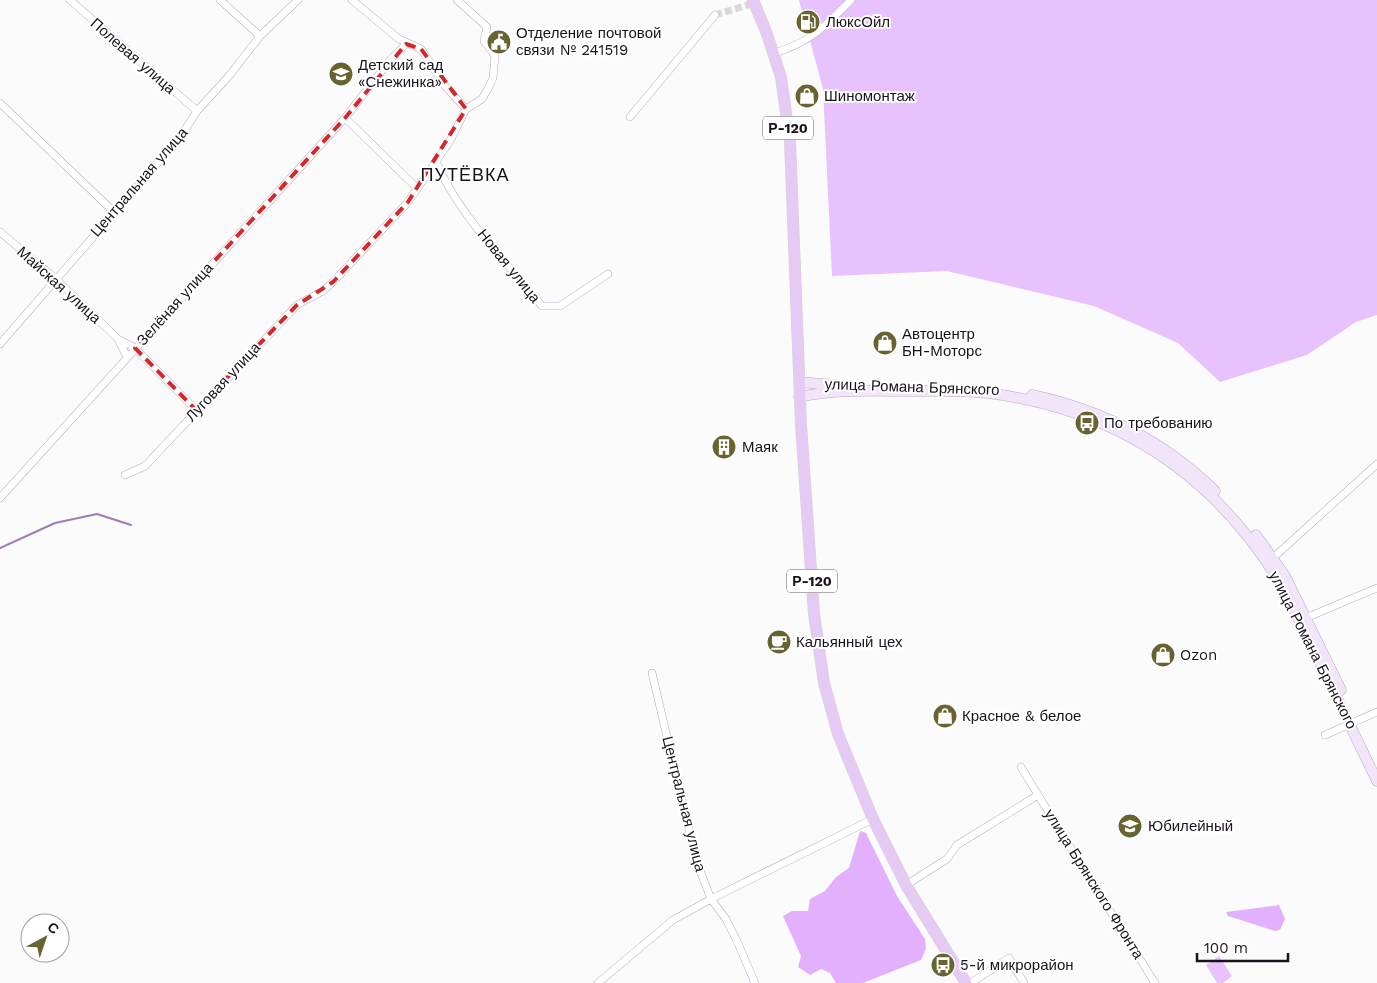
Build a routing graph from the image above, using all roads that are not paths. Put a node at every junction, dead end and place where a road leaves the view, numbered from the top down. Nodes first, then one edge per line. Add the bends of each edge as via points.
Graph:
1 (70, 0) edge
2 (220, 0) edge
3 (298, 0) edge
4 (352, 0) edge
5 (458, 0) edge
6 (753, 0) edge
7 (852, 0) edge
8 (715, 16) tunnel mouth
9 (260, 36) junction
10 (406, 44) junction
11 (774, 53) junction
12 (0, 103) edge
13 (466, 110) junction
14 (196, 111) junction
15 (630, 117) dead end
16 (345, 118) junction
17 (436, 161) junction
18 (424, 178) junction
19 (444, 181) junction
20 (417, 188) junction
21 (114, 212) junction
22 (0, 232) edge
23 (608, 274) dead end
24 (56, 279) junction
25 (118, 339) junction
26 (0, 344) edge
27 (135, 348) junction
28 (127, 357) junction
29 (799, 382) junction
30 (799, 397) junction
31 (196, 410) junction
32 (1377, 464) edge
33 (125, 475) dead end
34 (0, 498) edge
35 (1274, 558) junction
36 (1377, 588) edge
37 (1308, 617) junction
38 (652, 674) dead end
39 (1377, 712) edge
40 (1353, 722) junction
41 (1325, 735) dead end
42 (1377, 765) edge
43 (1021, 767) dead end
44 (1377, 781) edge
45 (1038, 795) junction
46 (873, 819) junction
47 (906, 885) junction
48 (711, 899) junction
49 (598, 983) edge
50 (755, 983) edge
51 (966, 983) edge
52 (971, 983) edge
53 (1024, 983) edge
54 (1155, 983) edge

1 - 14 street, Полевая улица
2 - 9 street
3 - 9 street, Центральная улица
4 - 10 street
5 - 13 street, Луговая улица via 487,27 484,40 495,56 490,87 476,104
6 - 11 main road, Р-120
7 - 11 street via 806,41
8 - 15 street
9 - 14 street, Центральная улица
10 - 13 street via 421,49
10 - 16 street, Зелёная улица
11 - 29 main road, Р-120 via 786,108 792,162
12 - 21 street
13 - 17 street, Луговая улица
14 - 21 street, Центральная улица via 181,136
16 - 20 street
16 - 27 street, Зелёная улица
17 - 18 street, Луговая улица
17 - 19 street, Новая улица
18 - 19 street via 430,176
18 - 20 street, Луговая улица
19 - 23 street, Новая улица via 542,306 560,306
20 - 31 street, Луговая улица via 408,202 324,291 298,305
21 - 24 street, Центральная улица
22 - 24 street, Майская улица
24 - 25 street, Майская улица
24 - 26 street, Центральная улица
25 - 27 street
25 - 28 street
27 - 28 street, Зелёная улица
27 - 31 street
28 - 34 street, Зелёная улица
29 - 30 main road, Р-120
29 - 35 main road, улица Романа Брянского via 835,386 986,388 1036,396 1092,411 1139,433 1184,464 1238,513
30 - 40 main road, улица Романа Брянского via 830,390 987,393 1070,412 1126,434 1156,450 1207,492 1234,519 1269,563
30 - 46 main road, Р-120 via 814,614 822,672 838,734
31 - 33 street, Луговая улица via 145,466
32 - 35 street
35 - 37 main road, улица Романа Брянского
36 - 37 street
37 - 40 main road, улица Романа Брянского
38 - 48 street, Центральная улица via 696,860
39 - 40 street
40 - 41 street
40 - 42 main road, улица Романа Брянского
40 - 44 main road, улица Романа Брянского
43 - 45 street
45 - 47 street, улица Брянского Фронта via 957,845 947,859
45 - 54 street, улица Брянского Фронта
46 - 47 main road, Р-120
46 - 48 street
47 - 51 main road, Р-120
48 - 49 street via 673,920
48 - 50 street, Центральная улица via 734,934
52 - 53 street via 1009,958

